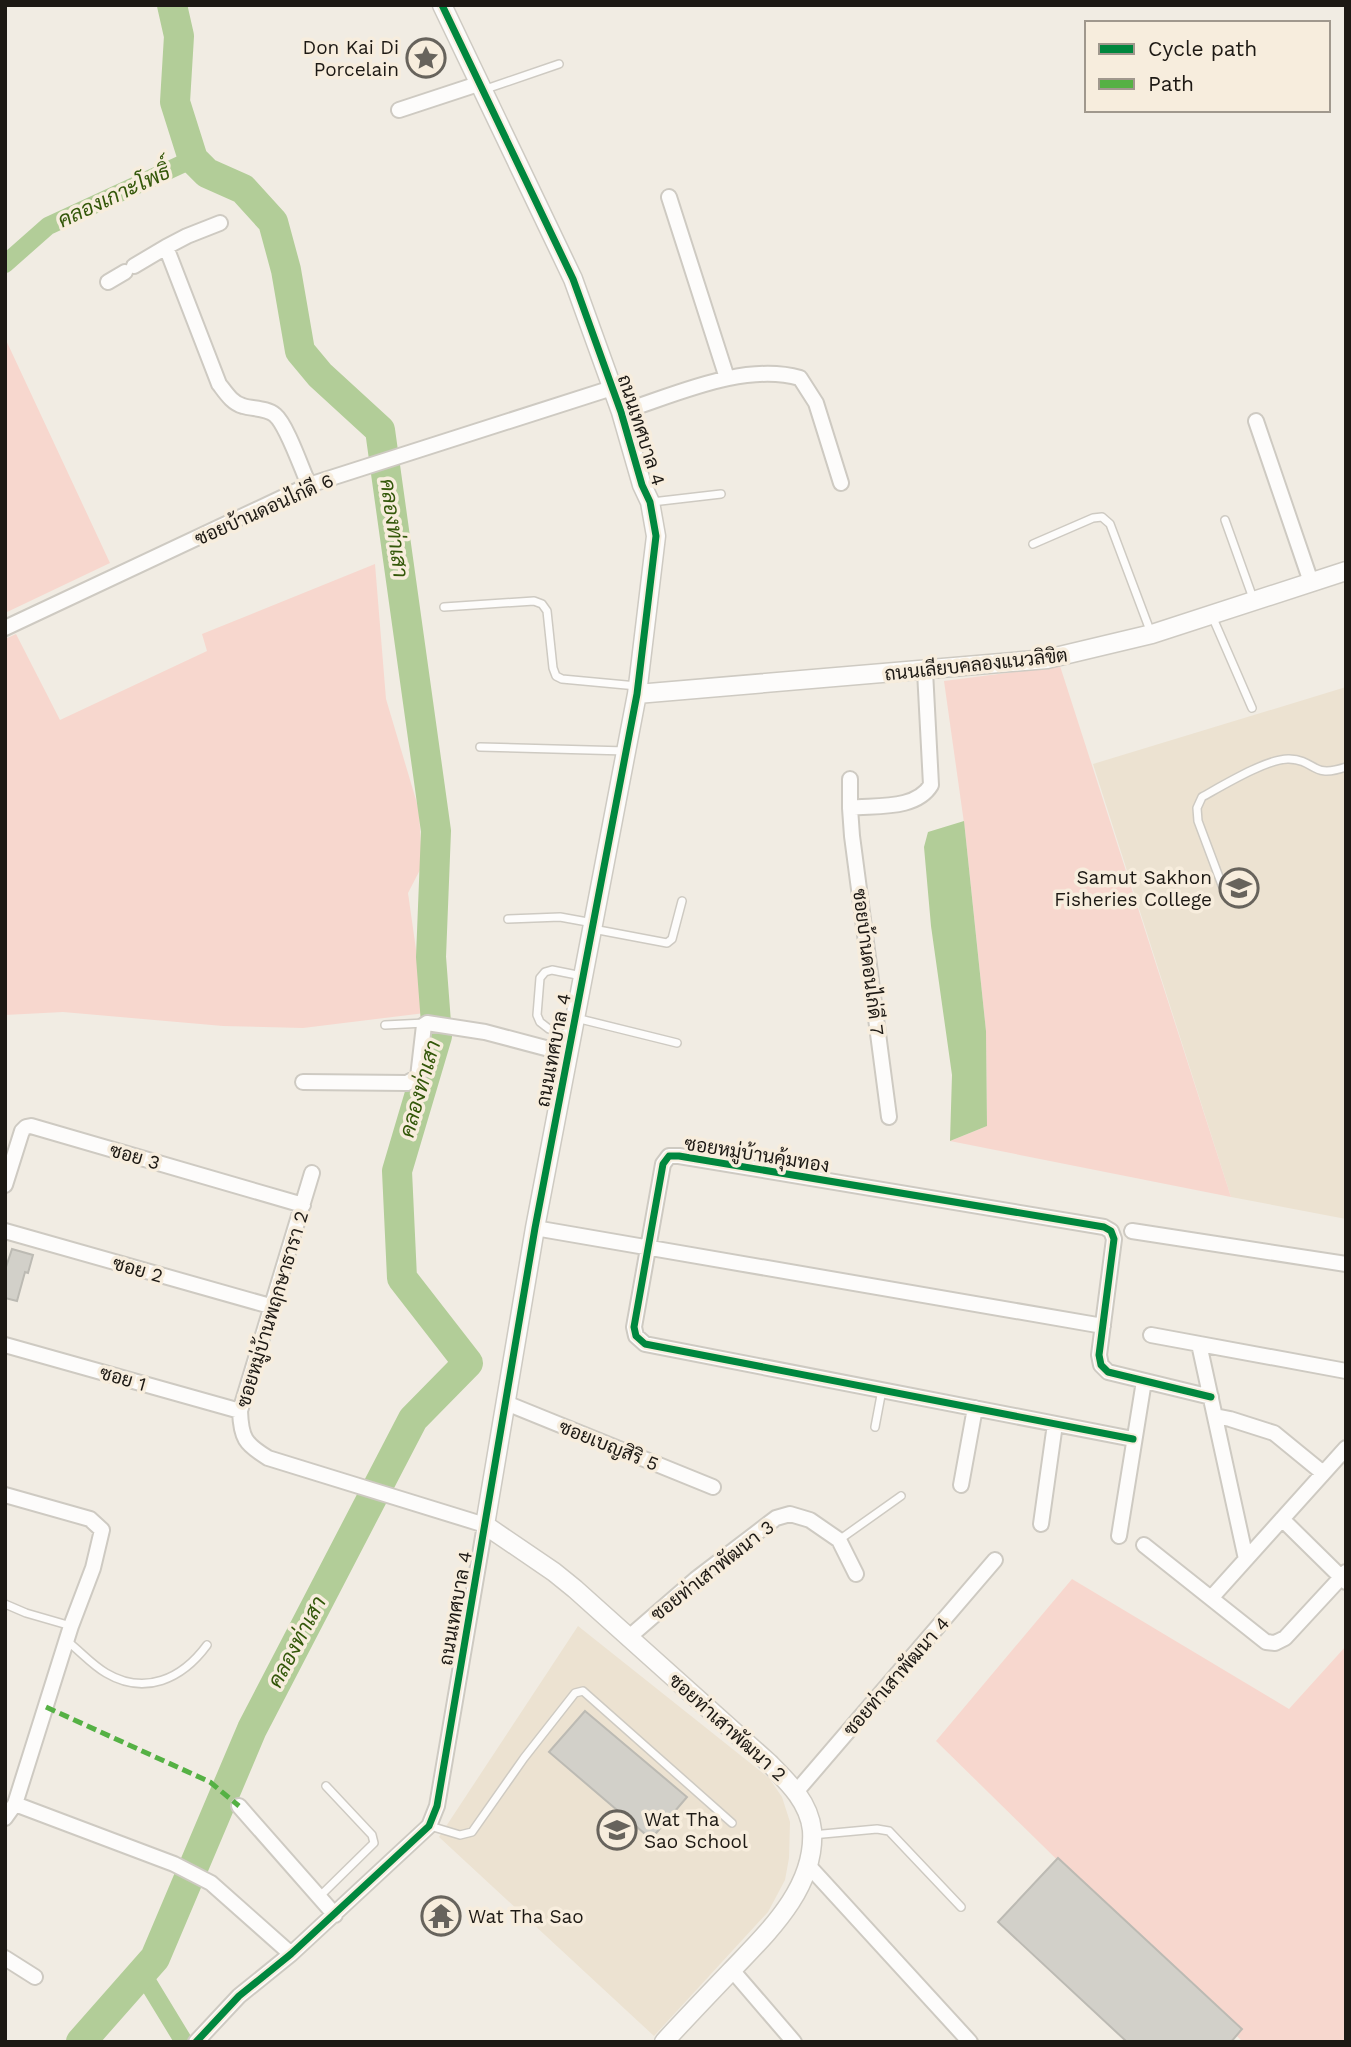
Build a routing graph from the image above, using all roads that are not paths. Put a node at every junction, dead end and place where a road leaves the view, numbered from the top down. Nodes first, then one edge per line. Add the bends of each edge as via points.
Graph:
1 (442, 5) edge
2 (559, 64) dead end
3 (479, 87) junction
4 (400, 110) dead end
5 (669, 197) dead end
6 (220, 223) dead end
7 (166, 247) junction
8 (108, 282) dead end
9 (727, 378) junction
10 (612, 388) junction
11 (621, 412) junction
12 (1256, 421) dead end
13 (841, 483) dead end
14 (309, 485) junction
15 (721, 494) dead end
16 (650, 502) junction
17 (1225, 520) dead end
18 (1032, 544) dead end
19 (1346, 571) edge
20 (1311, 583) junction
21 (1254, 601) junction
22 (444, 607) dead end
23 (1212, 615) junction
24 (5, 628) edge
25 (1152, 634) junction
26 (925, 671) junction
27 (637, 690) junction
28 (1252, 708) dead end
29 (480, 747) dead end
30 (626, 751) junction
31 (1346, 767) edge
32 (850, 779) dead end
33 (850, 808) junction
34 (1222, 885) dead end
35 (682, 901) dead end
36 (508, 919) dead end
37 (593, 926) junction
38 (583, 976) junction
39 (575, 1018) junction
40 (428, 1023) junction
41 (385, 1025) dead end
42 (677, 1043) dead end
43 (570, 1045) junction
44 (303, 1082) dead end
45 (889, 1117) dead end
46 (312, 1173) dead end
47 (5, 1185) edge
48 (303, 1205) junction
49 (535, 1228) junction
50 (5, 1231) edge
51 (1132, 1231) dead end
52 (648, 1247) junction
53 (1346, 1264) edge
54 (270, 1306) junction
55 (1103, 1326) junction
56 (1151, 1335) dead end
57 (1199, 1344) junction
58 (5, 1345) edge
59 (1346, 1371) edge
60 (1144, 1381) junction
61 (882, 1390) junction
62 (1210, 1396) junction
63 (506, 1404) junction
64 (975, 1408) junction
65 (240, 1411) junction
66 (1215, 1416) junction
67 (1055, 1424) junction
68 (875, 1427) dead end
69 (1133, 1438) junction
70 (1346, 1448) edge
71 (1323, 1473) junction
72 (961, 1485) dead end
73 (713, 1488) dead end
74 (5, 1495) edge
75 (901, 1496) dead end
76 (1282, 1519) junction
77 (1041, 1524) dead end
78 (485, 1525) junction
79 (1119, 1536) dead end
80 (839, 1540) junction
81 (1144, 1545) dead end
82 (1246, 1559) junction
83 (995, 1560) dead end
84 (856, 1574) dead end
85 (1344, 1577) edge
86 (1212, 1597) junction
87 (5, 1604) edge
88 (69, 1633) junction
89 (628, 1638) junction
90 (207, 1645) dead end
91 (326, 1786) dead end
92 (796, 1792) junction
93 (15, 1804) junction
94 (239, 1806) dead end
95 (5, 1818) edge
96 (732, 1823) dead end
97 (429, 1826) junction
98 (811, 1835) junction
99 (807, 1864) junction
100 (319, 1897) junction
101 (961, 1907) dead end
102 (335, 1915) junction
103 (292, 1954) junction
104 (5, 1958) edge
105 (732, 1970) junction
106 (35, 1977) dead end
107 (198, 2040) edge
108 (664, 2042) edge
109 (794, 2042) edge
110 (970, 2042) edge

1 - 3 street, ถนนเทศบาล 4
2 - 3 lane
3 - 4 street
3 - 10 street, ถนนเทศบาล 4 via 573,279
5 - 9 street
6 - 7 street
7 - 8 street
7 - 14 street via 219,384 230,399 243,406 275,414
9 - 11 street
9 - 13 street via 781,372 800,378 816,403
10 - 11 street, ถนนเทศบาล 4
10 - 14 street, ซอยบ้านดอนไก่ดี 6
11 - 16 street, ถนนเทศบาล 4
12 - 20 street
14 - 24 street, ซอยบ้านดอนไก่ดี 6
15 - 16 lane
16 - 27 street, ถนนเทศบาล 4 via 656,537
17 - 21 lane
18 - 25 lane via 1102,517 1110,524
19 - 20 street, ถนนเลียบคลองแนวลิขิต
20 - 21 street, ถนนเลียบคลองแนวลิขิต
21 - 23 street, ถนนเลียบคลองแนวลิขิต
22 - 27 lane via 542,604 547,611 556,676
23 - 25 street, ถนนเลียบคลองแนวลิขิต
23 - 28 lane
25 - 26 street, ถนนเลียบคลองแนวลิขิต via 1047,659
26 - 27 street, ถนนเลียบคลองแนวลิขิต
26 - 33 street via 931,785 908,803
27 - 30 street, ถนนเทศบาล 4
29 - 30 lane
30 - 37 street, ถนนเทศบาล 4
31 - 34 lane via 1319,772 1303,761 1273,761 1202,797 1198,821
32 - 33 street, ซอยบ้านดอนไก่ดี 7
33 - 45 street, ซอยบ้านดอนไก่ดี 7
35 - 37 lane via 667,943
36 - 37 lane via 559,917
37 - 38 street, ถนนเทศบาล 4
38 - 39 street, ถนนเทศบาล 4
38 - 43 lane via 552,970 540,978 540,1022
39 - 42 lane
39 - 43 street, ถนนเทศบาล 4
40 - 41 lane
40 - 43 street
40 - 44 street via 415,1081
43 - 49 street, ถนนเทศบาล 4
46 - 48 street, ซอยหมู่บ้านพฤกษาธารา 2
47 - 48 street, ซอย 3 via 22,1130 31,1126
48 - 54 street, ซอยหมู่บ้านพฤกษาธารา 2
49 - 52 street
49 - 63 street, ถนนเทศบาล 4
50 - 54 street, ซอย 2
51 - 53 street
52 - 55 street
52 - 55 street, ซอยหมู่บ้านคุ้มทอง via 663,1164 669,1156 1104,1227 1114,1239
52 - 61 street, ซอยหมู่บ้านคุ้มทอง via 634,1327 645,1344
54 - 65 street, ซอยหมู่บ้านพฤกษาธารา 2
55 - 60 street, ซอยหมู่บ้านคุ้มทอง via 1101,1365 1108,1372
56 - 57 street
57 - 59 street
57 - 62 street
58 - 65 street, ซอย 1
60 - 62 street, ซอยหมู่บ้านคุ้มทอง
60 - 69 street
61 - 64 street, ซอยหมู่บ้านคุ้มทอง
61 - 68 lane
62 - 66 street
63 - 73 street, ซอยเบญสิริ 5
63 - 78 street, ถนนเทศบาล 4
64 - 67 street, ซอยหมู่บ้านคุ้มทอง
64 - 72 street
65 - 78 street, ซอยหมู่บ้านพฤกษาธารา 2 via 240,1430 250,1447 268,1458
66 - 71 street via 1274,1433
66 - 82 street
67 - 69 street, ซอยหมู่บ้านคุ้มทอง
67 - 77 street
69 - 79 street
70 - 71 street
71 - 76 street
74 - 88 street via 90,1519 102,1531
75 - 80 lane
76 - 82 street
76 - 85 street
78 - 89 street, ซอยท่าเสาพัฒนา 2 via 554,1572
78 - 97 street, ถนนเทศบาล 4 via 437,1806
80 - 84 street, ซอยท่าเสาพัฒนา 3
80 - 89 street, ซอยท่าเสาพัฒนา 3 via 810,1520 790,1514 776,1518
81 - 86 street
82 - 86 street
83 - 92 street, ซอยท่าเสาพัฒนา 4
85 - 86 street via 1275,1643 1266,1642
87 - 88 lane
88 - 90 lane via 106,1673 138,1685 174,1678
88 - 93 street
89 - 92 street, ซอยท่าเสาพัฒนา 2
91 - 100 lane via 372,1835 374,1843
92 - 98 street, ซอยท่าเสาพัฒนา 2 via 805,1807
93 - 95 street
93 - 103 street via 174,1864 211,1883
94 - 100 street
96 - 97 lane via 583,1691 575,1693 472,1832 460,1835
97 - 102 street, ถนนเทศบาล 4
98 - 99 street, ซอยท่าเสาพัฒนา 2
98 - 101 lane via 889,1830
99 - 105 street, ซอยท่าเสาพัฒนา 2 via 792,1899
99 - 110 street
100 - 102 street
102 - 103 street, ถนนเทศบาล 4
103 - 107 street, ถนนเทศบาล 4 via 239,1996
104 - 106 street
105 - 108 street, ซอยท่าเสาพัฒนา 2
105 - 109 street

